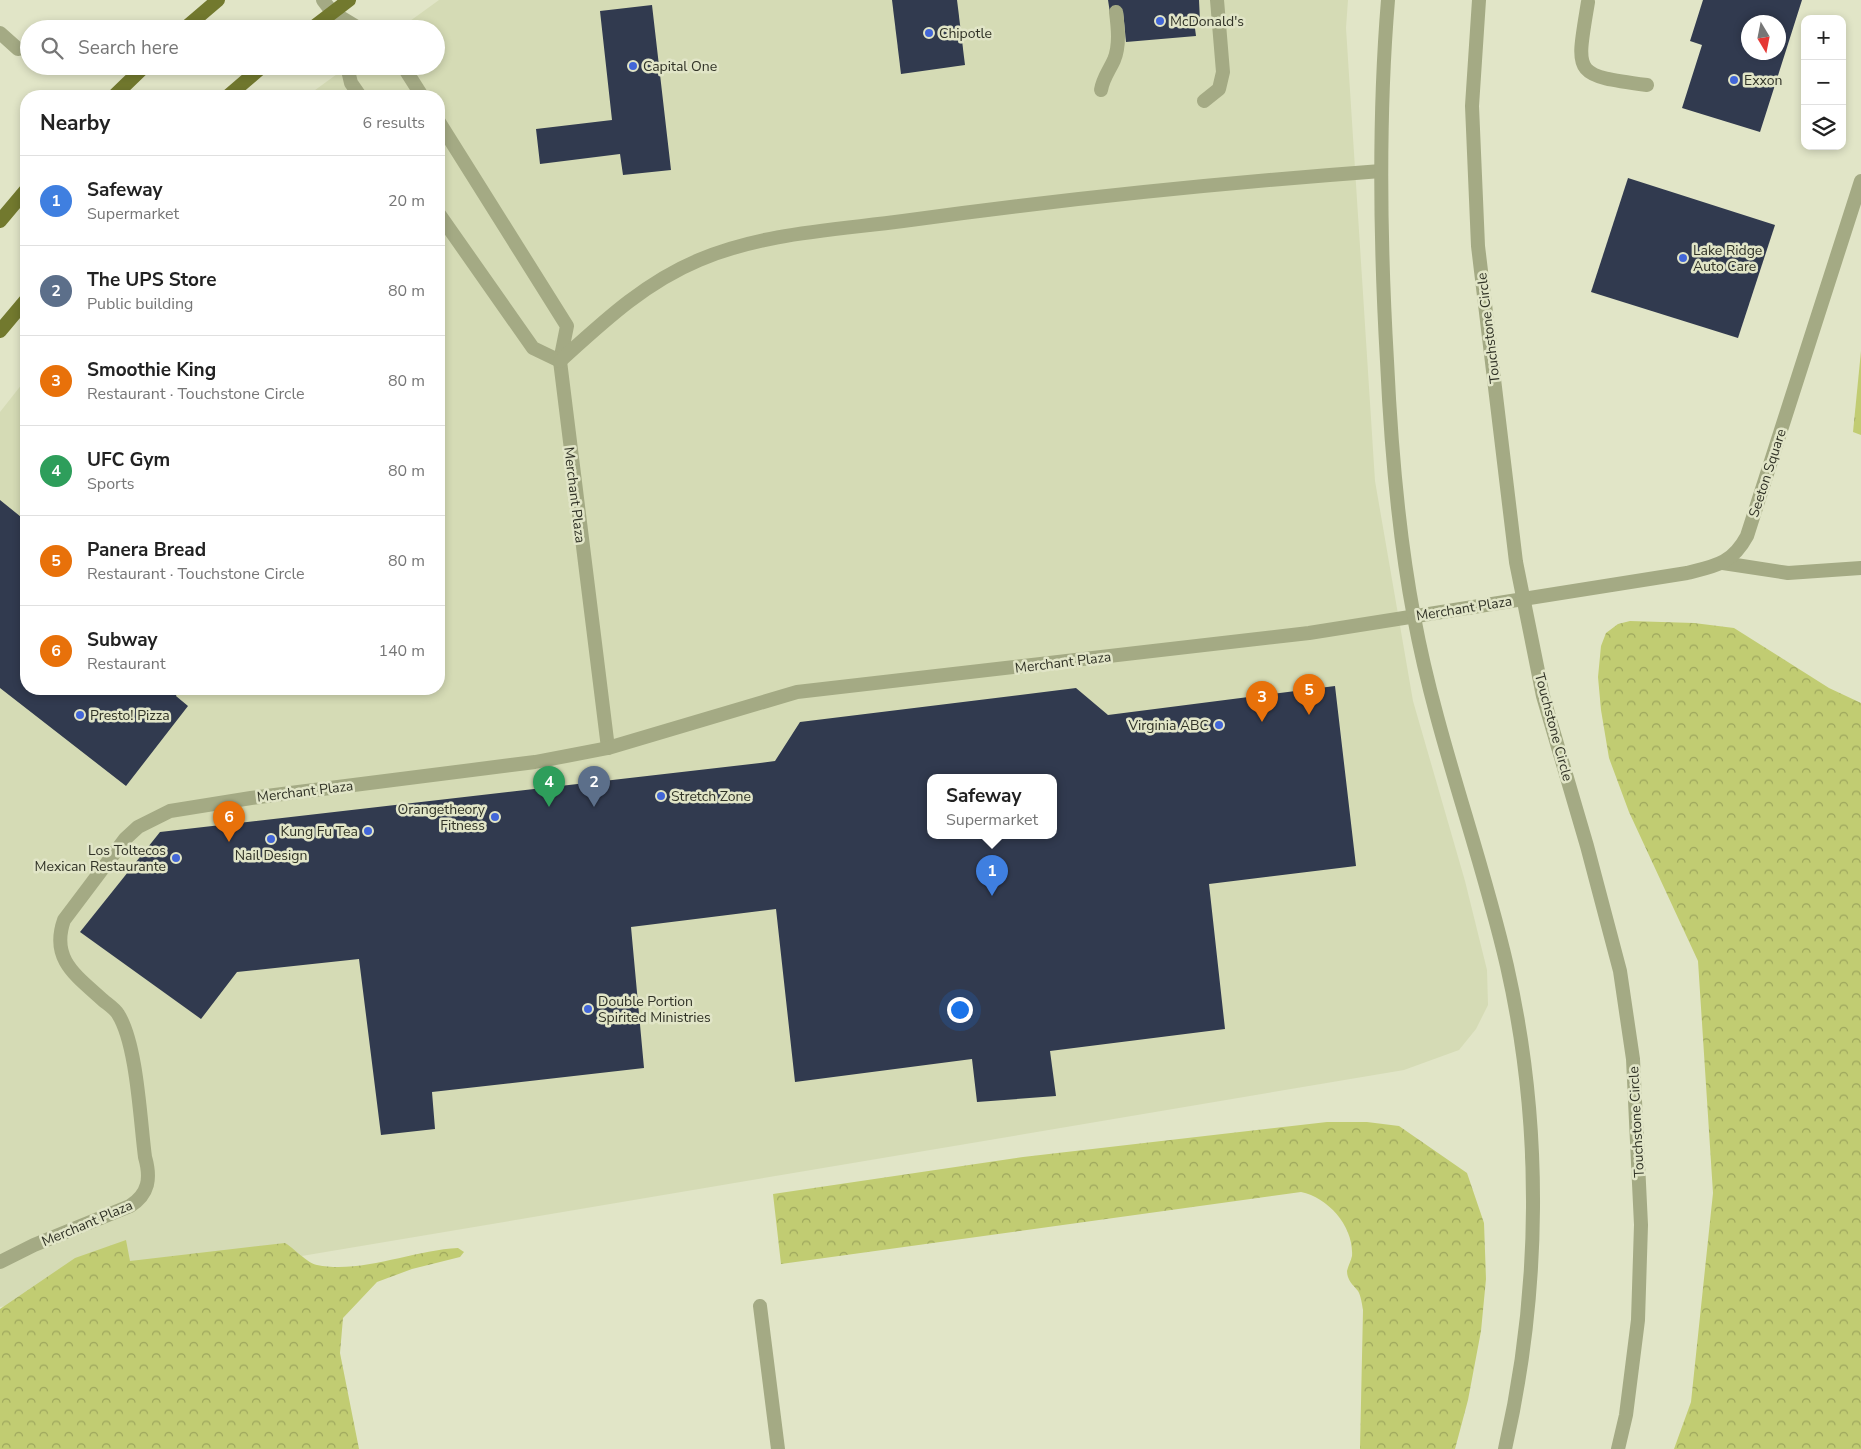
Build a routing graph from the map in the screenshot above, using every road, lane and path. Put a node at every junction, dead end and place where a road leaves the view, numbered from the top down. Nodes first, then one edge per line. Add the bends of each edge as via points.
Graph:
1 (218, 0) edge
2 (323, 0) edge
3 (349, 0) edge
4 (1217, 0) edge
5 (1388, 0) edge
6 (1479, 0) edge
7 (1588, 2) dead end
8 (332, 12) junction
9 (1116, 12) dead end
10 (195, 20) edge
11 (322, 20) edge
12 (334, 20) edge
13 (345, 20) edge
14 (0, 33) edge
15 (18, 49) dead end
16 (136, 75) edge
17 (252, 75) edge
18 (349, 75) edge
19 (409, 75) edge
20 (1647, 85) dead end
21 (120, 90) edge
22 (235, 90) edge
23 (356, 90) edge
24 (418, 90) edge
25 (1101, 90) dead end
26 (1204, 101) dead end
27 (445, 132) edge
28 (1381, 171) junction
29 (1861, 181) edge
30 (20, 197) edge
31 (0, 221) edge
32 (445, 223) edge
33 (20, 307) edge
34 (0, 331) edge
35 (560, 361) junction
36 (1723, 563) junction
37 (1861, 568) edge
38 (1523, 599) junction
39 (1414, 616) junction
40 (608, 748) junction
41 (0, 1262) edge
42 (760, 1306) dead end
43 (778, 1449) edge
44 (1505, 1449) edge
45 (1618, 1449) edge

1 - 10 main road
2 - 8 street
3 - 8 main road
4 - 26 street via 1223,72 1219,90
5 - 28 street
6 - 38 street, Touchstone Circle via 1472,106 1478,246
7 - 20 street via 1580,53 1585,68 1595,76
8 - 11 main road
8 - 12 street
8 - 13 street
9 - 25 street via 1117,46
14 - 15 street
16 - 21 main road
17 - 22 main road
18 - 23 street
19 - 24 street
27 - 35 street, Merchant Plaza via 567,326
28 - 35 street via 1001,207 756,241 700,259 661,278 627,301
28 - 39 street via 1382,282 1393,471
29 - 36 street, Seeton Square via 1747,536 1739,550
30 - 31 main road
32 - 35 street via 533,348
33 - 34 main road
35 - 40 street, Merchant Plaza
36 - 37 street via 1788,573
36 - 38 street, Seeton Square
38 - 39 street, Merchant Plaza
38 - 45 street, Touchstone Circle via 1543,696 1620,970 1633,1059 1641,1225 1638,1301 1626,1415
39 - 40 street, Merchant Plaza via 1303,634 798,692
39 - 44 street via 1437,720 1482,869 1508,970 1523,1061 1534,1205 1530,1298 1518,1390
40 - 41 street, Merchant Plaza via 535,762 170,811 138,827 64,920 59,934 61,954 71,970 117,1013 129,1036 149,1184 140,1200 130,1206
42 - 43 street

